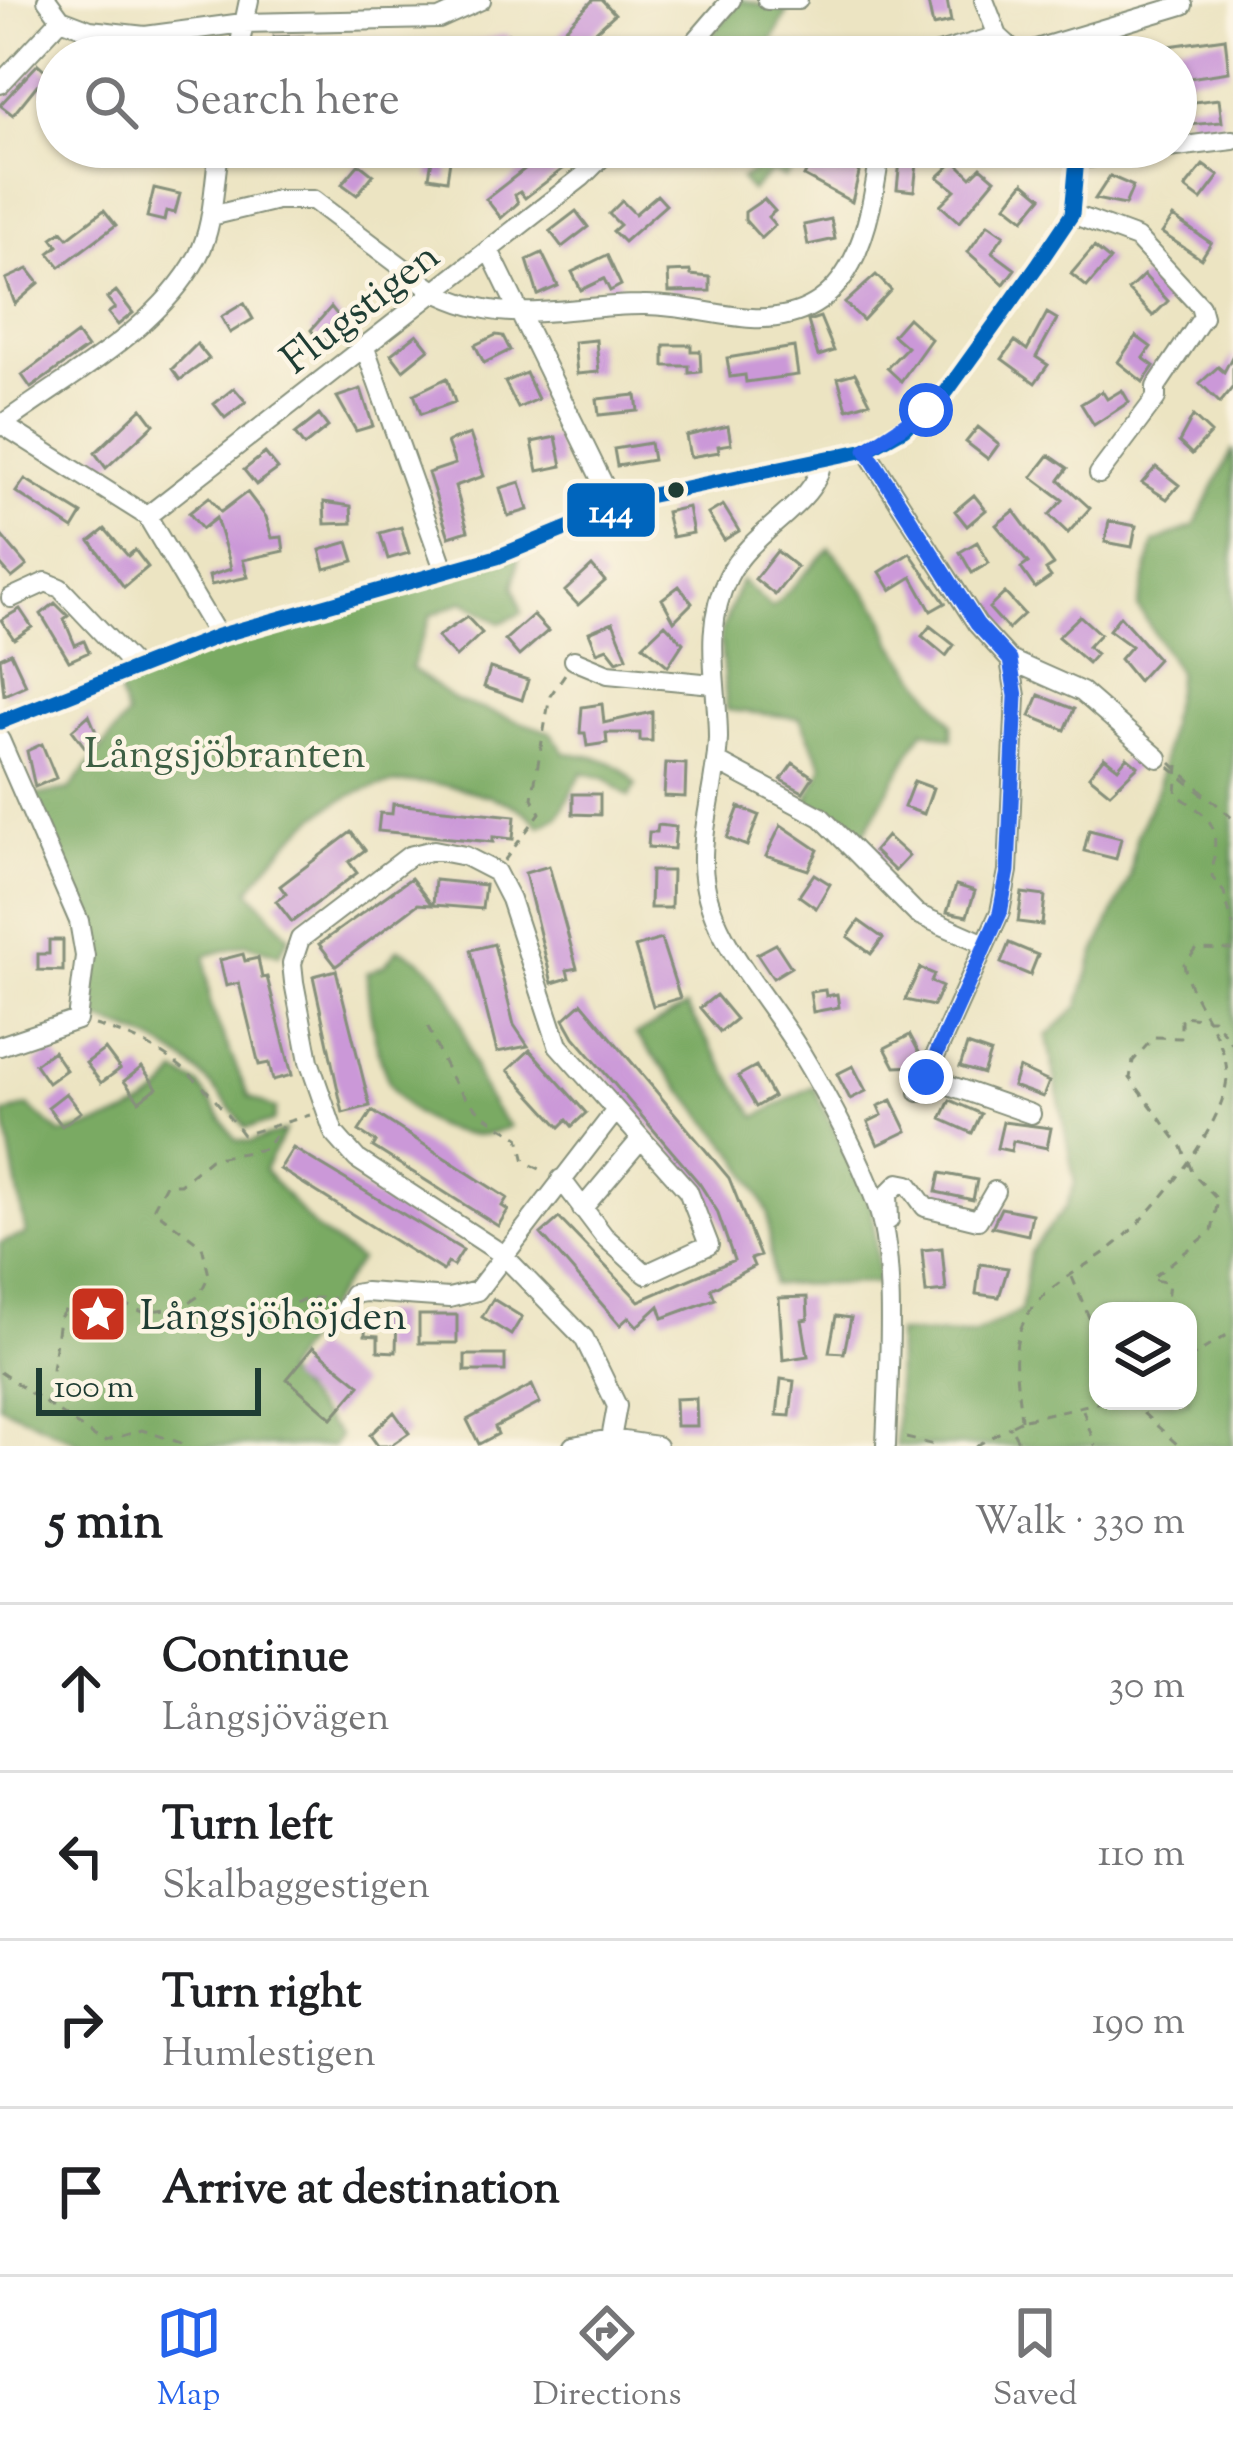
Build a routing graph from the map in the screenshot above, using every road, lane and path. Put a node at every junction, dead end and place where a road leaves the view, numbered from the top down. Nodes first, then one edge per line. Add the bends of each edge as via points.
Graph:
1 (47, 0) edge
2 (249, 0) edge
3 (481, 0) edge
4 (731, 0) edge
5 (767, 0) edge
6 (798, 0) edge
7 (984, 0) edge
8 (1183, 5) dead end
9 (61, 19) junction
10 (244, 23) junction
11 (45, 36) edge
12 (241, 36) edge
13 (700, 36) edge
14 (998, 36) edge
15 (1084, 36) edge
16 (36, 46) edge
17 (0, 84) edge
18 (1233, 140) edge
19 (1197, 143) edge
20 (217, 168) edge
21 (587, 168) edge
22 (877, 168) edge
23 (1077, 168) edge
24 (1072, 214) junction
25 (211, 216) junction
26 (489, 250) junction
27 (434, 291) junction
28 (522, 316) junction
29 (365, 348) junction
30 (1, 424) edge
31 (866, 450) junction
32 (821, 460) junction
33 (1099, 474) dead end
34 (615, 508) junction
35 (147, 516) junction
36 (446, 572) junction
37 (11, 598) dead end
38 (218, 636) junction
39 (574, 660) joint
40 (1010, 660) junction
41 (134, 666) junction
42 (713, 684) junction
43 (0, 722) edge
44 (0, 740) edge
45 (1158, 758) junction
46 (716, 761) junction
47 (1178, 765) junction
48 (1177, 774) junction
49 (1233, 819) edge
50 (496, 872) junction
51 (1233, 926) edge
52 (985, 944) junction
53 (1233, 950) edge
54 (1204, 1018) junction
55 (77, 1020) junction
56 (428, 1027) dead end
57 (1233, 1045) edge
58 (0, 1046) edge
59 (322, 1110) junction
60 (614, 1113) junction
61 (1031, 1114) dead end
62 (282, 1127) junction
63 (640, 1140) junction
64 (1187, 1159) junction
65 (539, 1169) dead end
66 (561, 1179) junction
67 (995, 1191) dead end
68 (582, 1208) junction
69 (883, 1229) junction
70 (502, 1254) junction
71 (1071, 1274) junction
72 (1167, 1302) edge
73 (346, 1306) joint
74 (225, 1314) dead end
75 (1089, 1317) edge
76 (1233, 1331) edge
77 (1197, 1353) edge
78 (0, 1372) edge
79 (47, 1406) junction
80 (1089, 1406) edge
81 (1083, 1408) junction
82 (1140, 1410) edge
83 (1021, 1420) junction
84 (1010, 1426) junction
85 (611, 1439) junction
86 (894, 1442) edge
87 (190, 1446) edge
88 (573, 1446) edge
89 (657, 1446) edge
90 (939, 1446) edge
91 (976, 1446) edge
92 (1021, 1446) edge
93 (1095, 1446) edge
94 (1179, 1446) edge

1 - 9 street
2 - 10 street
3 - 10 street via 439,19
4 - 13 street
5 - 6 street
7 - 14 street
8 - 15 street
9 - 10 street via 145,36
9 - 11 street
10 - 12 street
16 - 17 street
18 - 19 street
20 - 25 street
21 - 26 street, Flugstigen
22 - 28 street via 864,243 841,279 808,305 755,318 645,304
23 - 24 street
24 - 31 street via 946,391
24 - 33 street via 1137,238 1203,317
25 - 27 street via 313,200
25 - 30 street via 197,257 148,319
26 - 27 street, Flugstigen
26 - 28 street
27 - 28 street
27 - 29 street, Flugstigen
28 - 34 street
29 - 35 street, Flugstigen
29 - 36 street
30 - 35 street
31 - 32 street
31 - 40 street via 977,624
32 - 34 street
32 - 42 street via 816,488 766,526 728,576 712,633
34 - 36 street
35 - 38 street
36 - 38 street
37 - 41 street via 46,581 59,588
38 - 41 street
39 - 42 street via 608,674
39 - 50 path via 550,696 532,798 540,813
40 - 45 street via 1082,692
40 - 52 street via 1016,696 1008,871
41 - 43 street
42 - 46 street
44 - 55 street via 80,922 86,956
45 - 47 path
45 - 48 path
46 - 52 street via 821,817 917,914
46 - 69 street via 703,865 710,906 824,1094
47 - 48 path
47 - 49 path
48 - 49 path
48 - 51 path via 1176,794 1216,829 1212,877
50 - 59 street via 434,850 409,856 300,939 294,982
50 - 60 street via 558,1045
52 - 61 street via 922,1085
53 - 54 path via 1197,949 1184,964
54 - 57 path via 1213,1018
54 - 64 path via 1227,1081 1212,1126
54 - 64 path via 1181,1016 1181,1038 1154,1037 1130,1078
55 - 58 street
55 - 62 path via 127,1036 202,1080 243,1135
56 - 65 path via 472,1110 519,1137 525,1162
59 - 62 path
59 - 70 street via 357,1159
60 - 63 street
60 - 66 street
62 - 79 path via 265,1149 211,1159 180,1184 166,1184 153,1209 202,1246 209,1276 200,1296 142,1312 106,1297 72,1300 59,1318
63 - 68 street
63 - 68 street via 688,1191 710,1245 646,1274
64 - 71 path via 1144,1219
64 - 72 path via 1218,1200 1212,1231 1151,1279 1169,1283
66 - 68 street
66 - 70 street
67 - 69 street via 978,1220 925,1207 899,1184 891,1187
69 - 86 street
70 - 73 street via 477,1291 448,1298 365,1292
70 - 85 street via 584,1338 617,1406
71 - 75 path
71 - 83 path via 1021,1327
73 - 74 path via 311,1298 285,1310
76 - 77 path
78 - 79 path
79 - 87 path via 101,1442 142,1430
80 - 81 path
81 - 83 path
81 - 93 path
82 - 94 path
83 - 84 path
84 - 91 path
84 - 92 path
85 - 88 street
85 - 89 street
86 - 90 path

